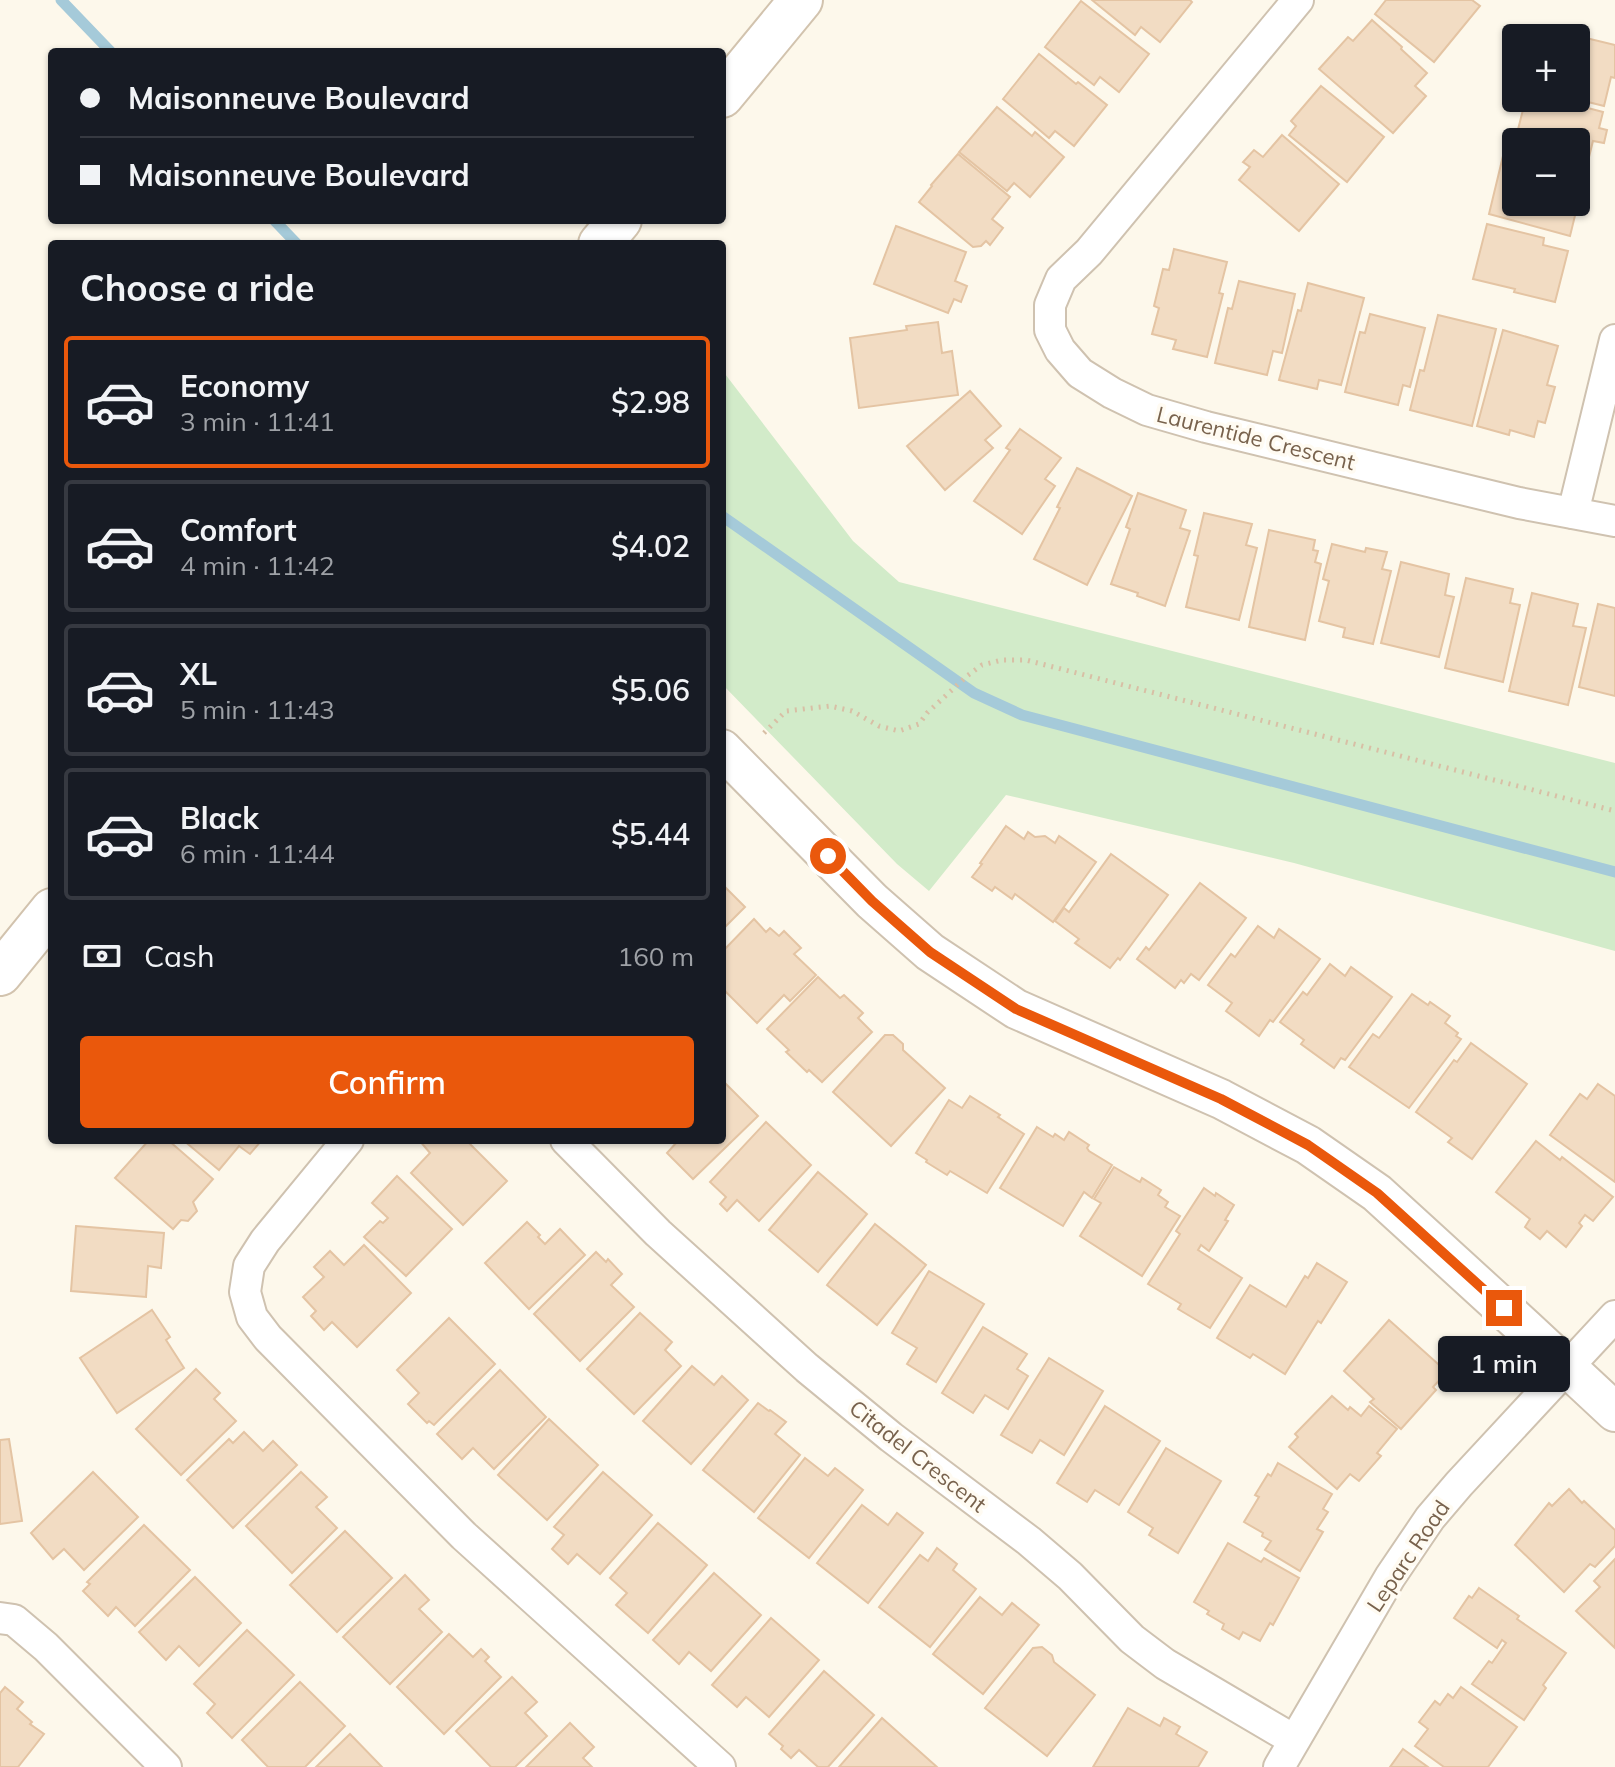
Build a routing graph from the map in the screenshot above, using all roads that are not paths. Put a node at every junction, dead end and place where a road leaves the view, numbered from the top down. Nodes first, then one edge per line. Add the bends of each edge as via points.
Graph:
1 (801, 0) edge
2 (1298, 0) edge
3 (726, 91) edge
4 (617, 224) edge
5 (603, 240) edge
6 (1615, 340) edge
7 (1573, 513) junction
8 (1615, 521) edge
9 (726, 753) edge
10 (48, 915) edge
11 (0, 974) edge
12 (345, 1144) edge
13 (570, 1144) edge
14 (1615, 1316) edge
15 (1568, 1367) junction
16 (1615, 1412) edge
17 (0, 1618) edge
18 (1294, 1740) junction
19 (166, 1767) edge
20 (720, 1767) edge
21 (1279, 1767) edge

1 - 3 main road
2 - 7 street, Laurentide Crescent via 1061,279 1050,305 1050,330 1060,350 1080,373 1147,410
4 - 5 main road
6 - 7 street
7 - 8 street, Laurentide Crescent
9 - 15 street via 930,952 1016,1009 1221,1099 1308,1145 1377,1193
10 - 11 main road
12 - 20 street via 249,1266 245,1292 252,1317 464,1536
13 - 18 street, Citadel Crescent via 658,1233 807,1368 1029,1541 1132,1639
14 - 15 street, Leparc Road
15 - 16 street
15 - 18 street, Leparc Road via 1430,1518
17 - 19 street via 14,1620 46,1647
18 - 21 street, Leparc Road

